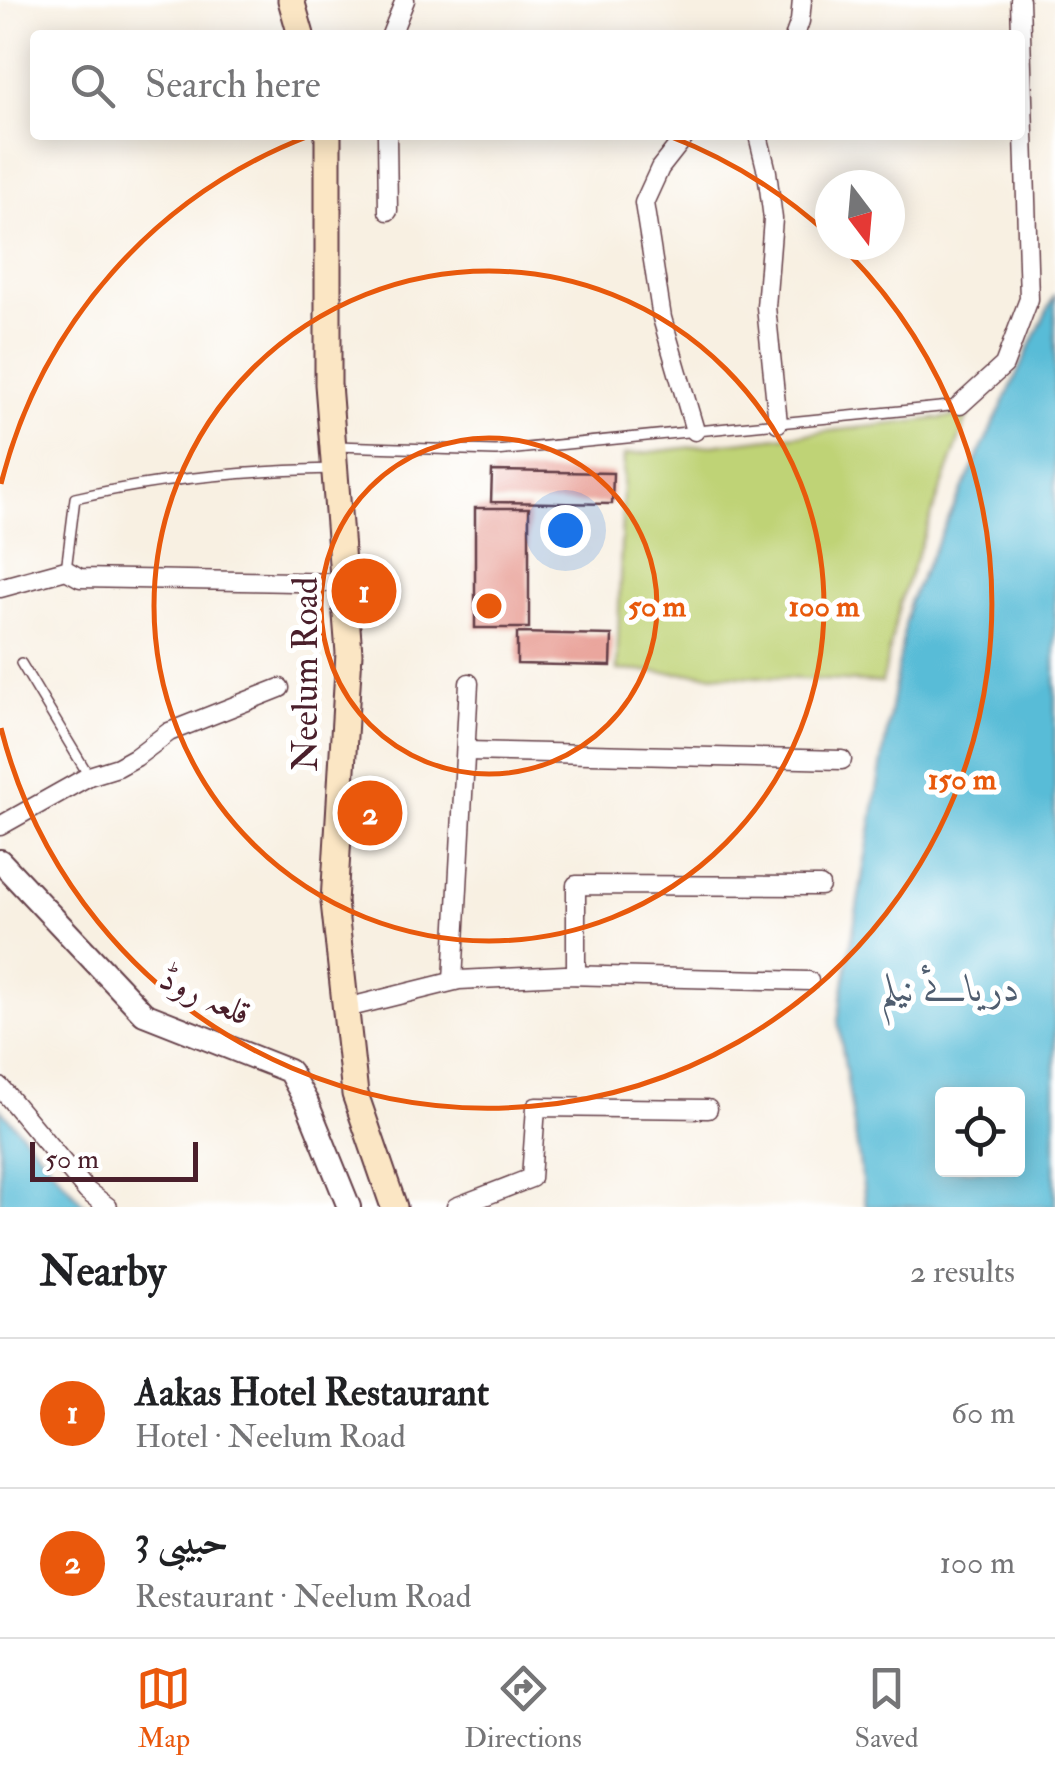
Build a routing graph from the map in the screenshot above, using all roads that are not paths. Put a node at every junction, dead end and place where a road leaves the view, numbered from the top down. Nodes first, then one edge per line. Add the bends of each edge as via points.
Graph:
1 (292, 0) edge
2 (405, 0) edge
3 (802, 0) edge
4 (1020, 0) edge
5 (300, 30) edge
6 (393, 30) edge
7 (797, 30) edge
8 (1021, 30) edge
9 (328, 140) edge
10 (387, 140) edge
11 (682, 140) edge
12 (759, 140) edge
13 (1025, 140) edge
14 (388, 211) dead end
15 (960, 405) joint
16 (778, 423) junction
17 (695, 431) junction
18 (334, 457) junction
19 (66, 570) junction
20 (343, 583) junction
21 (0, 588) edge
22 (20, 663) dead end
23 (469, 683) dead end
24 (280, 688) dead end
25 (466, 751) junction
26 (842, 760) dead end
27 (89, 776) junction
28 (0, 826) edge
29 (0, 861) edge
30 (820, 886) dead end
31 (576, 975) junction
32 (454, 981) junction
33 (810, 981) dead end
34 (346, 1008) junction
35 (0, 1087) edge
36 (708, 1110) dead end
37 (108, 1207) edge
38 (349, 1207) edge
39 (394, 1207) edge
40 (456, 1207) edge

1 - 5 main road
2 - 6 street
3 - 7 street
4 - 8 street
9 - 18 main road, Neelum Road
10 - 14 street
11 - 17 street via 644,203 662,318
12 - 16 street via 773,218 766,307
13 - 15 street via 1030,299 1004,365
15 - 16 lane
16 - 17 lane
17 - 18 lane via 496,451
18 - 19 lane via 75,498
18 - 20 main road, Neelum Road
19 - 20 street via 80,578
19 - 21 street
20 - 34 main road, Neelum Road via 349,653 334,902
22 - 27 lane
23 - 25 street
24 - 27 street via 169,732 118,767
25 - 26 street
25 - 32 street
27 - 28 street
29 - 38 street, قلعہ روڈ via 144,1014 289,1071
30 - 31 street via 576,885
31 - 32 street
31 - 33 street
32 - 34 street
34 - 39 main road, Neelum Road via 355,1094
35 - 37 street
36 - 40 street via 536,1106 531,1178

